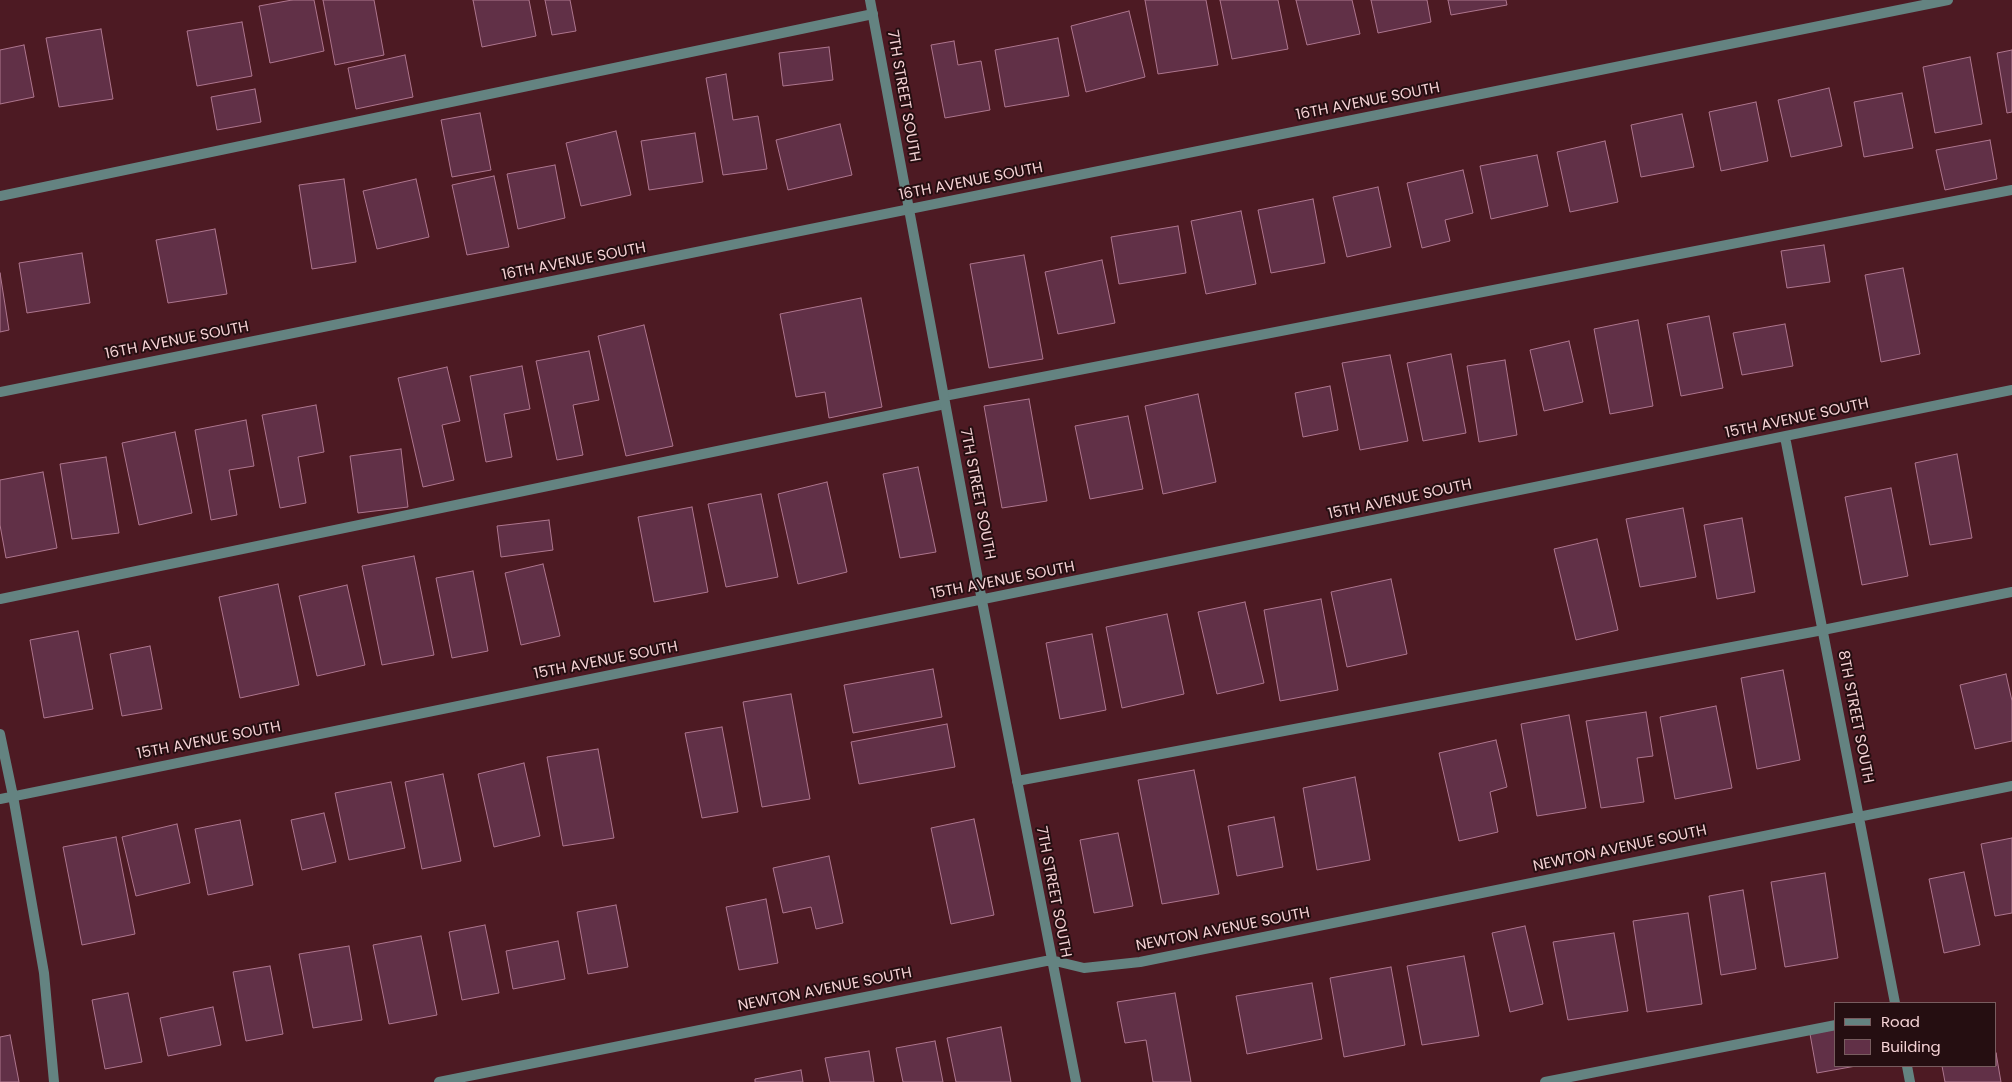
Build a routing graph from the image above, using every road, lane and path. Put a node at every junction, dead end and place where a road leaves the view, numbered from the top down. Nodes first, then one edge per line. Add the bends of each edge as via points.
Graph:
1 (870, 0) edge
2 (1948, 0) edge
3 (873, 14) junction
4 (2012, 190) edge
5 (0, 196) edge
6 (909, 210) junction
7 (2012, 390) edge
8 (0, 392) edge
9 (944, 400) junction
10 (1784, 437) junction
11 (2012, 592) edge
12 (0, 599) edge
13 (982, 601) junction
14 (1823, 630) junction
15 (0, 734) edge
16 (1017, 781) junction
17 (2012, 786) edge
18 (13, 796) junction
19 (0, 799) edge
20 (1860, 816) junction
21 (1051, 960) junction
22 (1895, 1002) edge
23 (1834, 1026) edge
24 (1907, 1067) edge
25 (54, 1082) edge
26 (439, 1082) edge
27 (1076, 1082) edge
28 (1545, 1082) edge
29 (1910, 1082) edge

1 - 3 street, 7TH STREET SOUTH
2 - 6 street, 16TH AVENUE SOUTH
3 - 5 street
3 - 6 street, 7TH STREET SOUTH
4 - 9 street
6 - 8 street, 16TH AVENUE SOUTH
6 - 9 street, 7TH STREET SOUTH
7 - 10 street, 15TH AVENUE SOUTH
9 - 12 street
9 - 13 street, 7TH STREET SOUTH
10 - 13 street, 15TH AVENUE SOUTH
10 - 14 street, 8TH STREET SOUTH
11 - 14 street
13 - 16 street, 7TH STREET SOUTH
13 - 18 street, 15TH AVENUE SOUTH
14 - 16 street
14 - 20 street, 8TH STREET SOUTH
15 - 18 street
16 - 21 street, 7TH STREET SOUTH
17 - 20 street, NEWTON AVENUE SOUTH
18 - 19 street, 15TH AVENUE SOUTH
18 - 25 street via 44,973
20 - 21 street, NEWTON AVENUE SOUTH via 1140,962 1084,968
20 - 22 street, 8TH STREET SOUTH
21 - 26 street, NEWTON AVENUE SOUTH
21 - 27 street, 7TH STREET SOUTH
23 - 28 street
24 - 29 street

